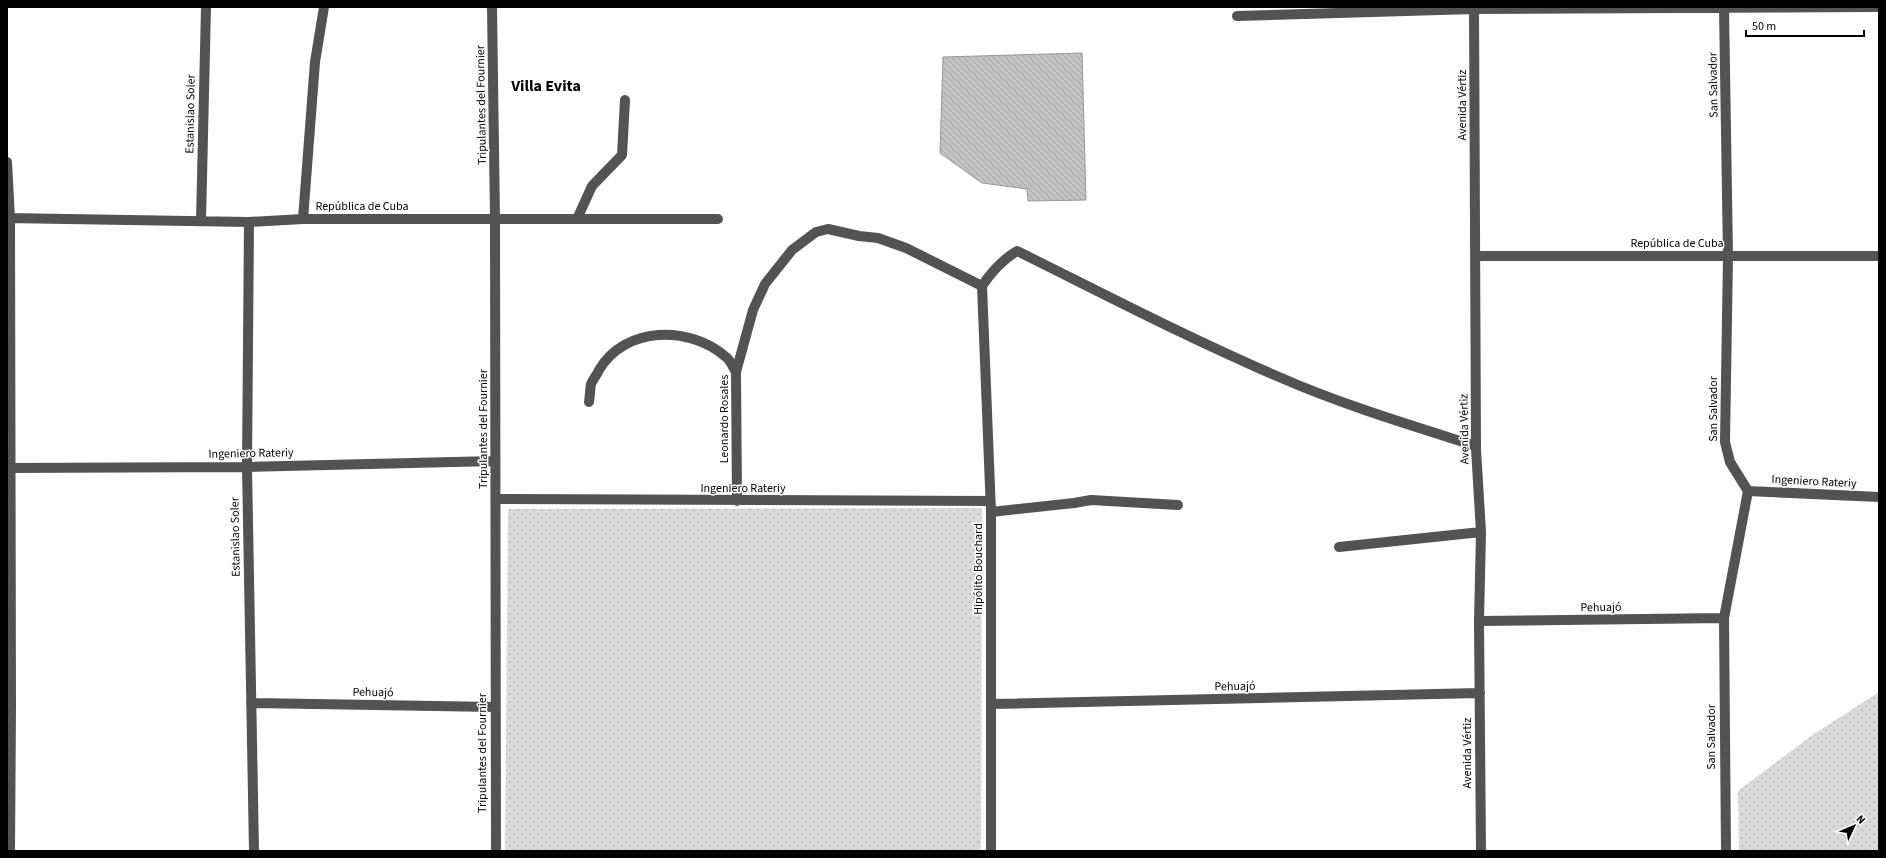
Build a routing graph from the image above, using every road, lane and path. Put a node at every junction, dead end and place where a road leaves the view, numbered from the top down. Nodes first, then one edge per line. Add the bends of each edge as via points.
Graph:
1 (206, 7) edge
2 (324, 7) edge
3 (492, 7) edge
4 (1724, 7) edge
5 (1879, 7) edge
6 (1474, 8) edge
7 (1237, 16) dead end
8 (625, 100) dead end
9 (7, 162) edge
10 (8, 218) edge
11 (495, 218) junction
12 (577, 218) junction
13 (303, 219) junction
14 (718, 219) dead end
15 (201, 221) junction
16 (249, 222) junction
17 (1476, 256) junction
18 (1728, 256) junction
19 (1879, 256) edge
20 (982, 286) junction
21 (736, 372) junction
22 (589, 402) dead end
23 (1476, 446) junction
24 (495, 461) junction
25 (247, 466) junction
26 (9, 468) edge
27 (1748, 491) junction
28 (1879, 497) edge
29 (496, 499) junction
30 (738, 501) junction
31 (990, 501) junction
32 (1178, 505) dead end
33 (991, 512) junction
34 (1481, 532) junction
35 (1339, 547) dead end
36 (1724, 618) junction
37 (1479, 621) junction
38 (1480, 693) junction
39 (251, 704) junction
40 (991, 704) junction
41 (9, 705) edge
42 (495, 707) junction
43 (10, 851) edge
44 (254, 851) edge
45 (496, 851) edge
46 (991, 851) edge
47 (1481, 851) edge
48 (1726, 851) edge

1 - 15 street, Estanislao Soler
2 - 13 street via 315,62
3 - 11 street, Tripulantes del Fournier
4 - 5 street
4 - 6 street
4 - 18 street, San Salvador
6 - 7 street
6 - 17 street, Avenida Vértiz
8 - 12 street via 622,155 592,186
9 - 10 street
10 - 15 street, República de Cuba
10 - 26 street
11 - 12 street, República de Cuba
11 - 13 street, República de Cuba
11 - 24 street, Tripulantes del Fournier
12 - 14 street, República de Cuba
13 - 16 street, República de Cuba
15 - 16 street, República de Cuba
16 - 25 street, Estanislao Soler
17 - 18 street, República de Cuba
17 - 23 street, Avenida Vértiz
18 - 19 street, República de Cuba
18 - 27 street, San Salvador via 1725,442 1730,462
20 - 21 street, Leonardo Rosales via 906,248 878,238 828,229 816,232 796,247 765,284 753,310
20 - 23 street via 995,268 1017,251 1280,378 1386,418
20 - 31 street, Hipólito Bouchard
21 - 22 street via 727,358 714,349 696,340 662,334 631,341 606,359 592,384
21 - 30 street, Leonardo Rosales
23 - 34 street, Avenida Vértiz
24 - 25 street, Ingeniero Rateriy
24 - 29 street, Tripulantes del Fournier
25 - 26 street, Ingeniero Rateriy
25 - 39 street, Estanislao Soler
26 - 41 street
27 - 28 street, Ingeniero Rateriy
27 - 36 street, San Salvador
29 - 30 street, Ingeniero Rateriy
29 - 42 street, Tripulantes del Fournier
30 - 31 street, Ingeniero Rateriy
31 - 33 street, Hipólito Bouchard
32 - 33 street via 1091,500
33 - 40 street, Hipólito Bouchard
34 - 35 street
34 - 37 street, Avenida Vértiz
36 - 37 street, Pehuajó
36 - 48 street, San Salvador
37 - 38 street, Avenida Vértiz
38 - 40 street, Pehuajó
38 - 47 street, Avenida Vértiz
39 - 42 street, Pehuajó
39 - 44 street, Estanislao Soler
40 - 46 street, Hipólito Bouchard
41 - 43 street
42 - 45 street, Tripulantes del Fournier

